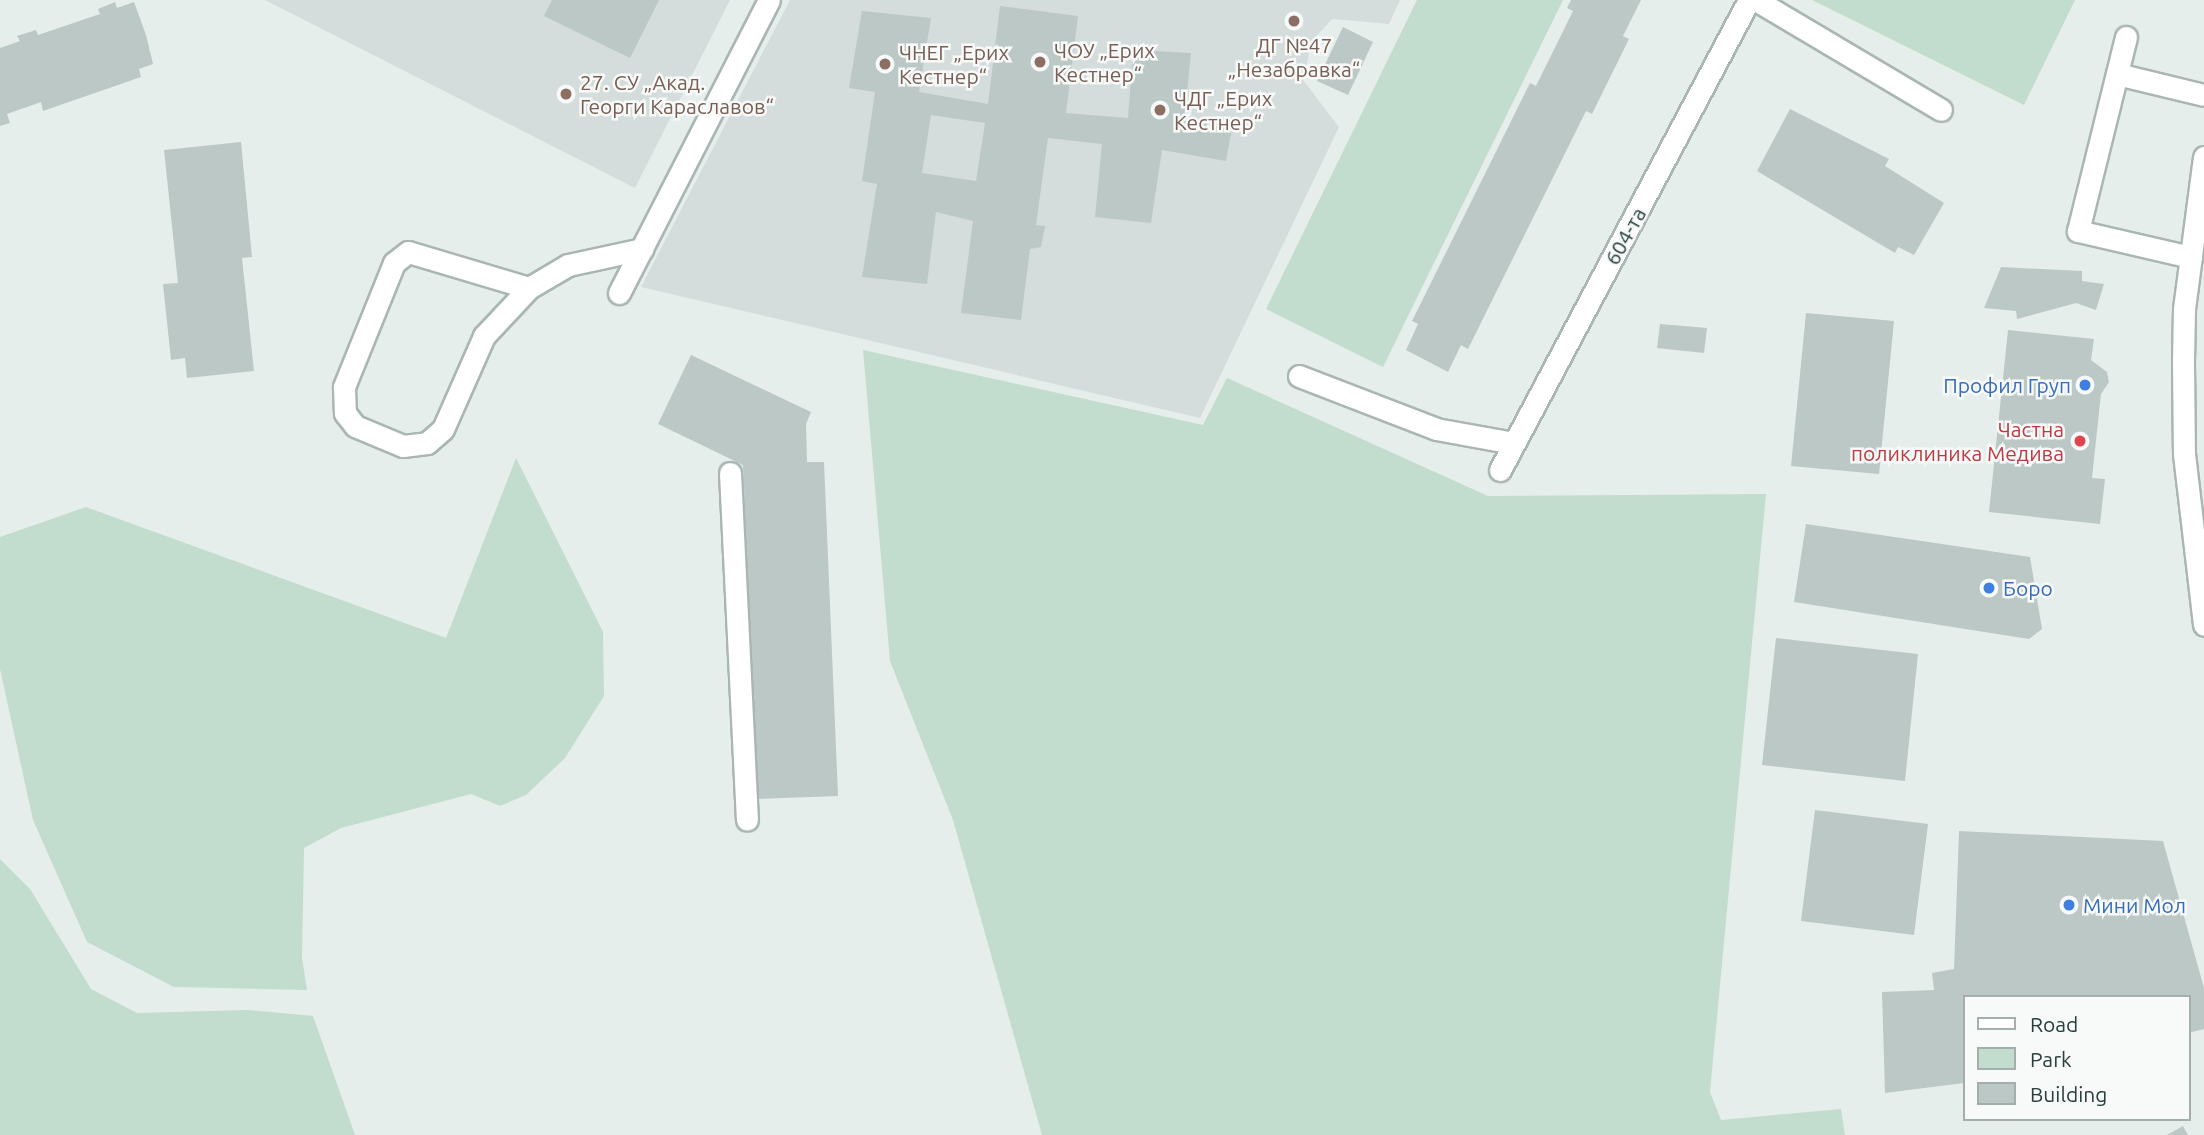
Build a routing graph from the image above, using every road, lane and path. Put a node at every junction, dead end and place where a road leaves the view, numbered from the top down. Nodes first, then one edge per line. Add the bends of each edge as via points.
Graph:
1 (768, 0) edge
2 (1749, 0) edge
3 (1756, 0) edge
4 (2126, 37) dead end
5 (2117, 74) junction
6 (2204, 95) edge
7 (1941, 110) dead end
8 (2204, 157) edge
9 (642, 249) junction
10 (2191, 257) junction
11 (529, 288) junction
12 (619, 293) dead end
13 (1299, 376) dead end
14 (1513, 443) junction
15 (1500, 470) dead end
16 (730, 473) dead end
17 (2203, 616) edge
18 (747, 820) dead end

1 - 9 street
2 - 14 street, 604-та
3 - 7 street
4 - 5 street
5 - 6 street
5 - 10 street via 2078,231
8 - 10 street
9 - 11 street via 568,265
9 - 12 street
10 - 17 street via 2184,309 2184,454
11 - 11 street via 484,336 443,429 427,443 403,446 355,426 345,413 344,387 394,263 408,252
13 - 14 street via 1436,429
14 - 15 street, 604-та
16 - 18 street

